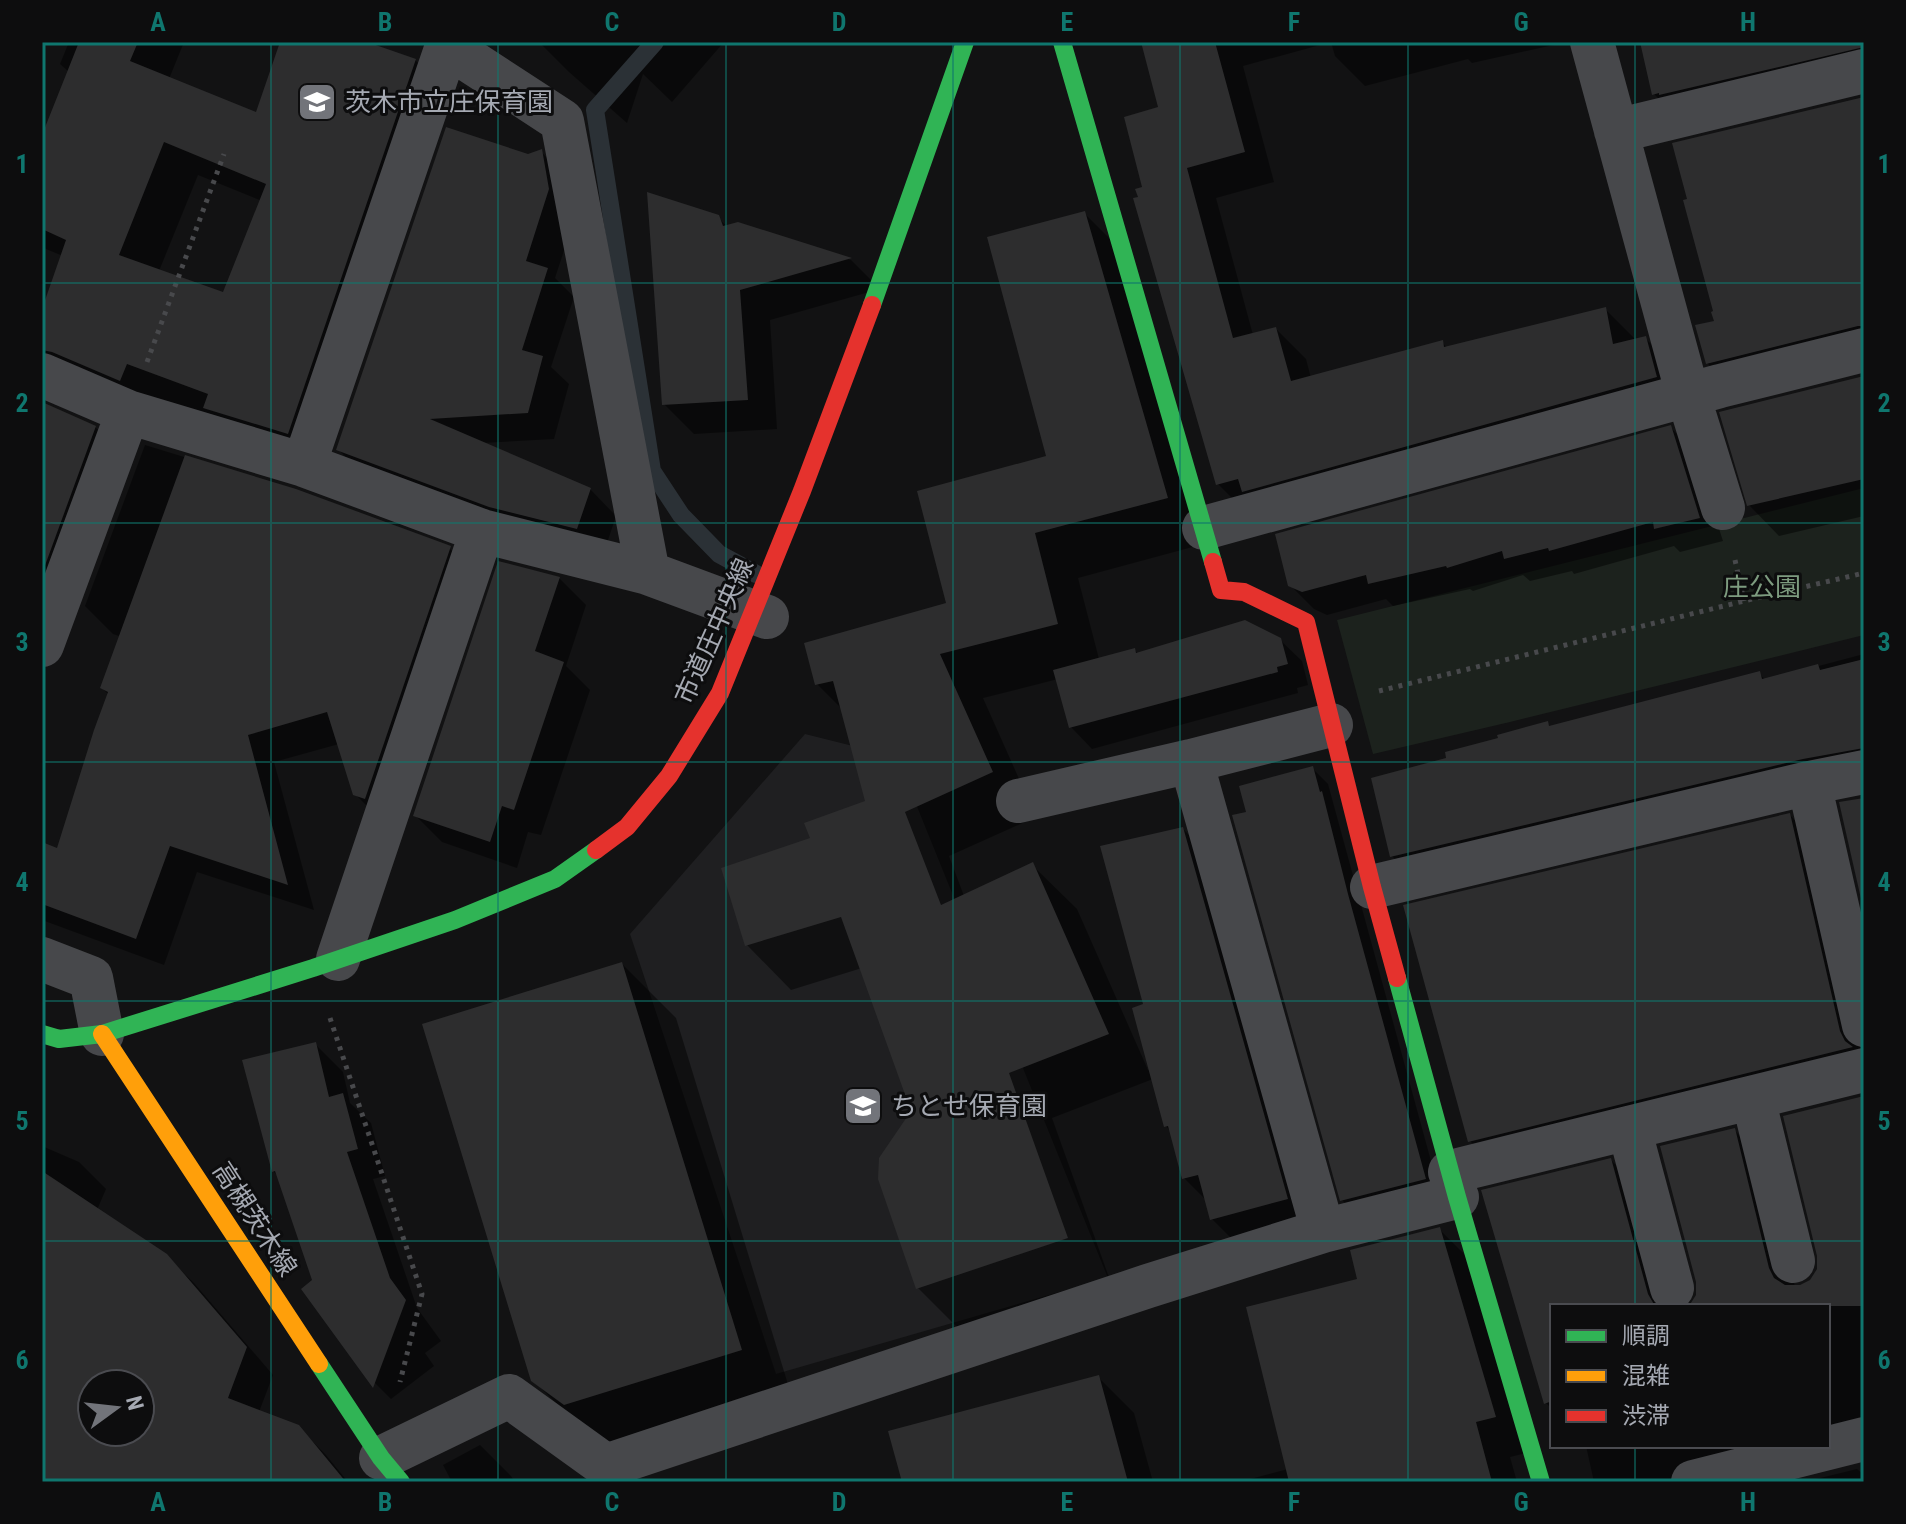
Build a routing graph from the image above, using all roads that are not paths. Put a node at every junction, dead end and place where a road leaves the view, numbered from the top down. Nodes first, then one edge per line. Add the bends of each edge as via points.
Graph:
1 (965, 42) edge
2 (1062, 42) edge
3 (1592, 42) edge
4 (446, 44) edge
5 (1864, 71) edge
6 (1616, 131) junction
7 (1864, 350) edge
8 (42, 375) edge
9 (1688, 395) junction
10 (128, 412) junction
11 (304, 465) junction
12 (1723, 508) dead end
13 (1204, 528) junction
14 (482, 531) junction
15 (648, 573) junction
16 (760, 614) junction
17 (42, 645) edge
18 (1329, 714) junction
19 (1191, 761) junction
20 (1864, 772) edge
21 (1809, 783) junction
22 (1018, 801) dead end
23 (1372, 887) junction
24 (42, 959) edge
25 (326, 963) junction
26 (1864, 1025) edge
27 (42, 1034) edge
28 (102, 1034) junction
29 (1864, 1070) edge
30 (1753, 1098) junction
31 (1629, 1128) junction
32 (1453, 1185) junction
33 (1323, 1231) junction
34 (1793, 1261) dead end
35 (1672, 1288) dead end
36 (1864, 1439) edge
37 (1828, 1448) edge
38 (1830, 1448) edge
39 (391, 1470) edge
40 (1541, 1482) edge
41 (1693, 1482) edge

1 - 16 street, 市道庄中央線
2 - 13 street
3 - 6 street
4 - 11 street
4 - 15 street via 562,121
5 - 6 street
6 - 9 street
7 - 9 street
8 - 10 street
9 - 12 street
9 - 13 street
10 - 11 street
10 - 17 street
11 - 14 street
13 - 18 street via 1221,590 1244,592 1306,622
14 - 15 street
14 - 25 street
15 - 16 street
16 - 25 street, 市道庄中央線 via 669,776 627,827 555,879 455,920
18 - 19 street
18 - 23 street
19 - 22 street
19 - 33 street
20 - 21 street
21 - 23 street
21 - 26 street
23 - 32 street
24 - 28 street via 91,978
25 - 28 street, 市道庄中央線
27 - 28 street via 59,1039
28 - 39 street, 高槻茨木線
29 - 30 street
30 - 31 street
30 - 34 street
31 - 32 street
31 - 35 street
32 - 33 street
32 - 40 street
33 - 39 street via 606,1466 509,1396
36 - 38 street
37 - 41 street

